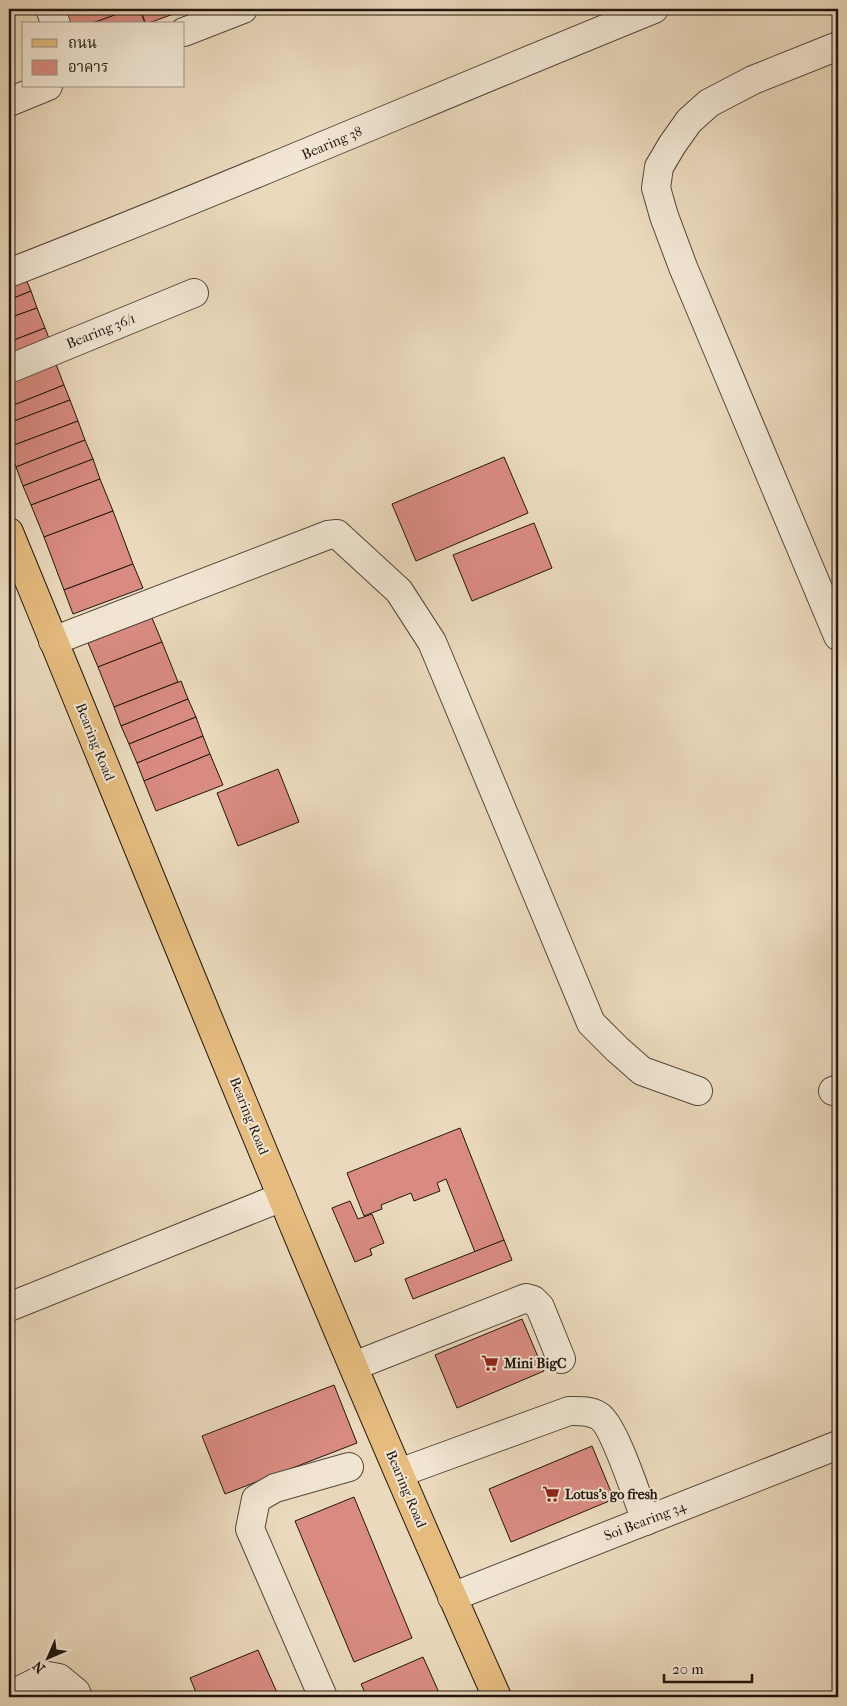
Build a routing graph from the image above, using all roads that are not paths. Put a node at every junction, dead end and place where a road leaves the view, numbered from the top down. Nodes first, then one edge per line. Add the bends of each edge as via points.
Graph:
1 (50, 9) edge
2 (654, 9) edge
3 (238, 10) edge
4 (55, 22) edge
5 (185, 32) edge
6 (838, 46) edge
7 (43, 88) edge
8 (9, 102) edge
9 (9, 273) edge
10 (194, 293) dead end
11 (9, 369) edge
12 (9, 532) edge
13 (837, 629) edge
14 (54, 641) junction
15 (698, 1091) dead end
16 (282, 1197) junction
17 (9, 1308) edge
18 (561, 1359) dead end
19 (354, 1366) junction
20 (838, 1446) edge
21 (349, 1467) dead end
22 (399, 1473) junction
23 (646, 1521) junction
24 (452, 1597) junction
25 (9, 1696) edge
26 (78, 1697) edge
27 (323, 1697) edge
28 (497, 1697) edge

1 - 4 street
2 - 9 street, Bearing 38 via 253,176
3 - 5 street
6 - 13 street via 754,80 709,103 689,121 672,146 659,167 656,188 687,276
7 - 8 street
10 - 11 street, Bearing 36/1
12 - 14 main road, Bearing Road
14 - 15 street via 337,534 399,591 432,642 591,1023 642,1071
14 - 16 main road, Bearing Road
16 - 17 street
16 - 19 main road, Bearing Road
18 - 19 street via 540,1307 526,1298
19 - 22 main road, Bearing Road
20 - 23 street, Soi Bearing 34
21 - 27 street via 275,1488 256,1499 250,1529
22 - 23 street via 569,1411 586,1410 600,1416 612,1432
22 - 24 main road, Bearing Road
23 - 24 street, Soi Bearing 34
24 - 28 main road, Bearing Road
25 - 26 street via 48,1676 60,1678

